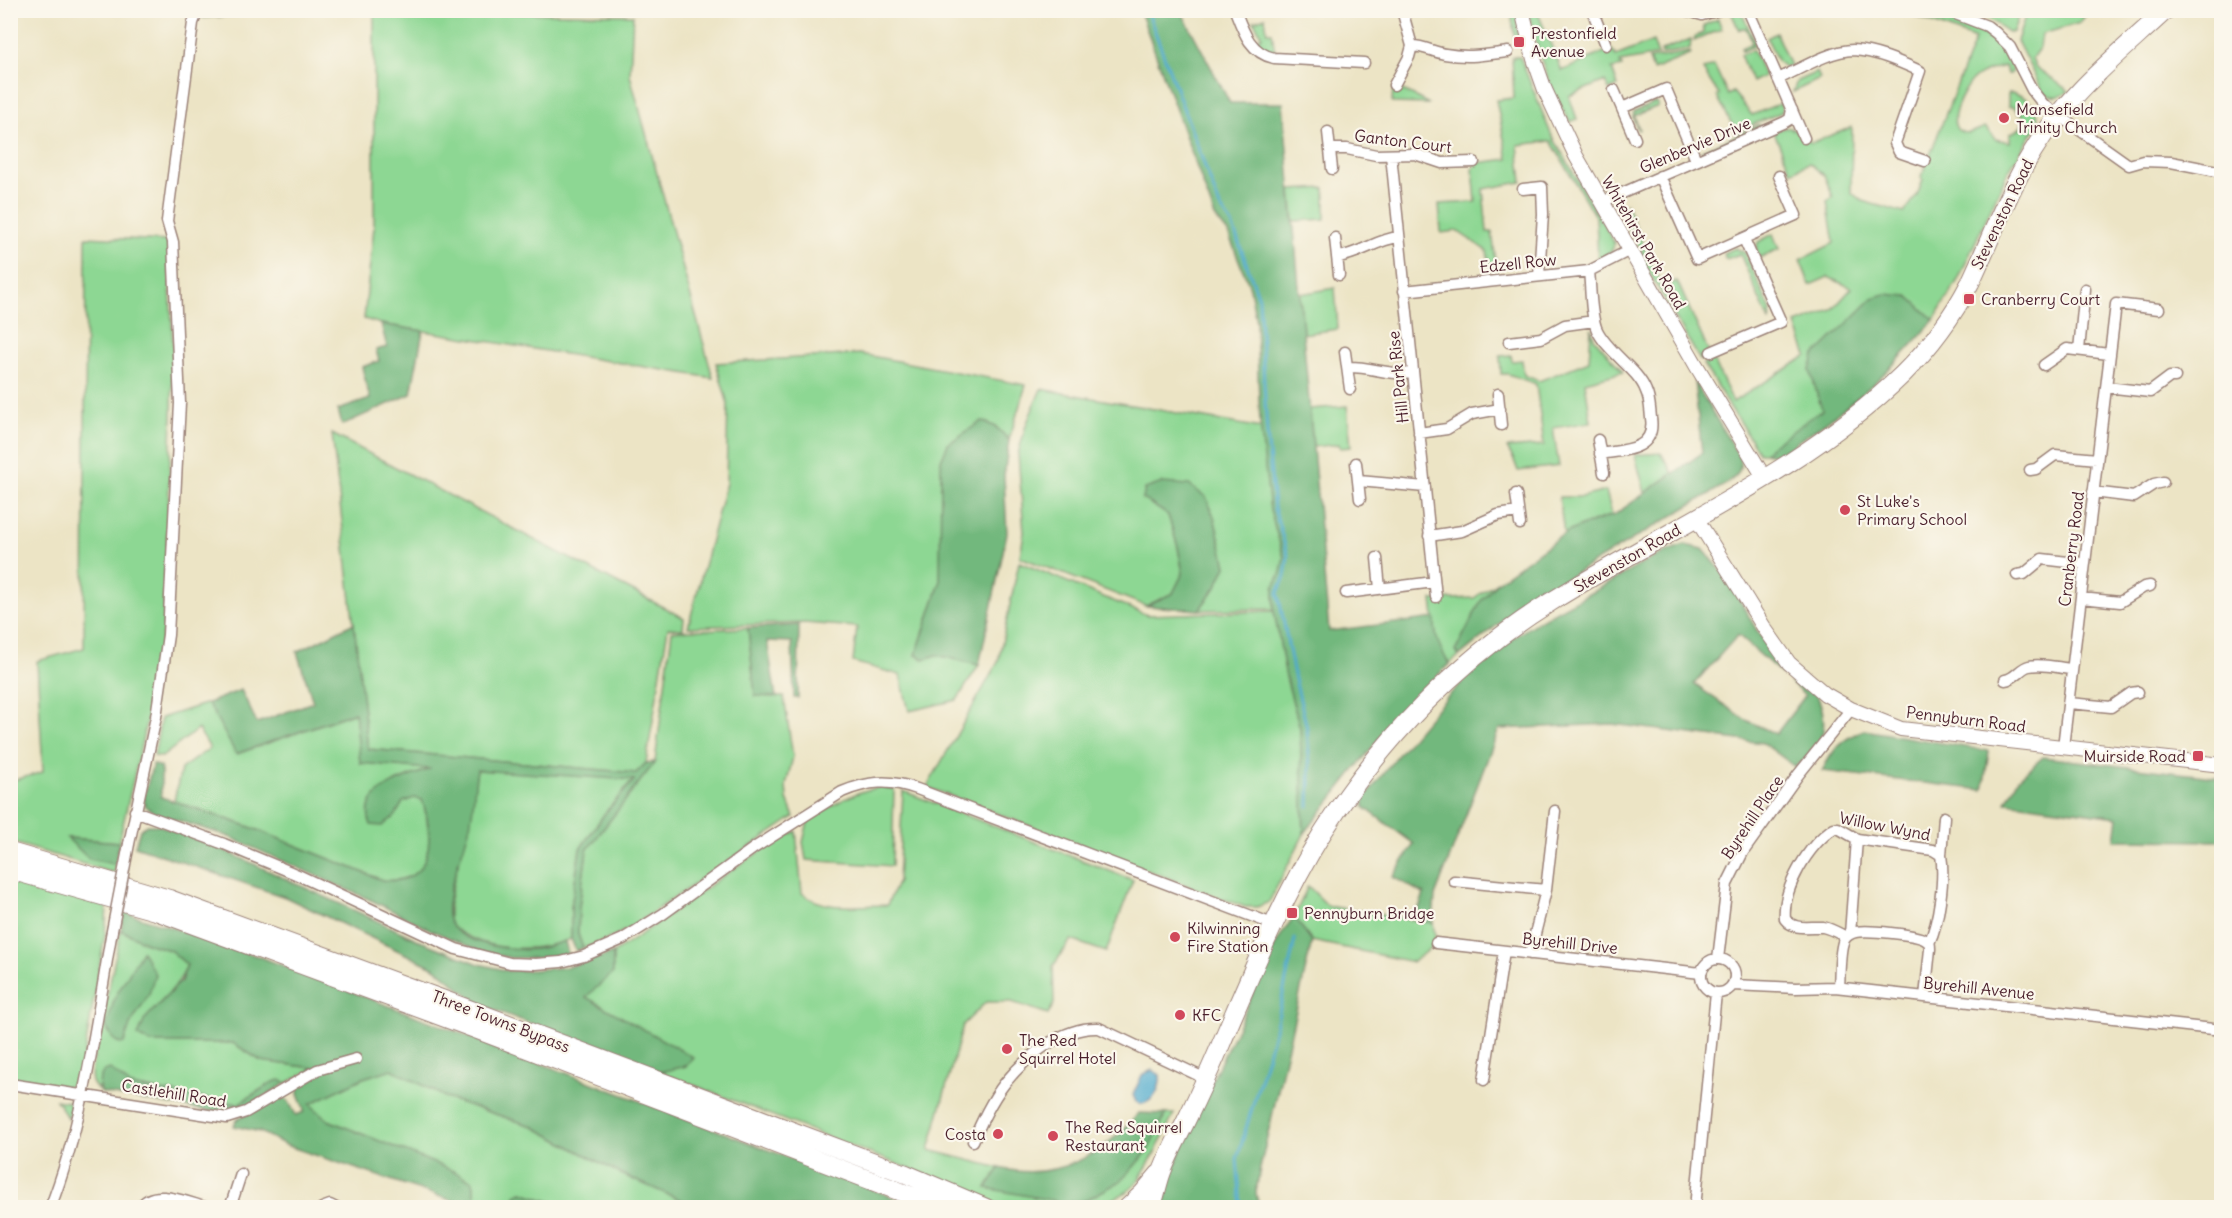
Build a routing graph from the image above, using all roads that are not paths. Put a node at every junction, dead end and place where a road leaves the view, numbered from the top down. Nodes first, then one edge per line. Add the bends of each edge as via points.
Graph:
1 (198, 10) edge
2 (1235, 10) edge
3 (1402, 10) edge
4 (1522, 10) edge
5 (1592, 10) edge
6 (1685, 10) edge
7 (1719, 10) edge
8 (1748, 10) edge
9 (1945, 10) edge
10 (2166, 10) edge
11 (1606, 45) dead end
12 (1412, 46) junction
13 (1508, 52) dead end
14 (1364, 63) dead end
15 (1778, 79) junction
16 (1394, 85) dead end
17 (1614, 90) dead end
18 (1622, 108) junction
19 (1792, 110) junction
20 (2059, 115) junction
21 (1328, 132) dead end
22 (1804, 138) dead end
23 (1635, 139) dead end
24 (1329, 149) junction
25 (1391, 155) junction
26 (1696, 160) junction
27 (1925, 161) dead end
28 (1474, 162) dead end
29 (1332, 169) dead end
30 (2222, 172) edge
31 (1660, 176) junction
32 (1779, 176) dead end
33 (1523, 189) dead end
34 (1602, 202) junction
35 (1399, 237) junction
36 (1335, 238) dead end
37 (1744, 239) junction
38 (1630, 250) junction
39 (1337, 258) junction
40 (1589, 271) junction
41 (1339, 274) dead end
42 (1539, 276) junction
43 (2085, 289) dead end
44 (1404, 291) junction
45 (2159, 309) dead end
46 (1594, 321) junction
47 (1509, 342) dead end
48 (2079, 350) junction
49 (1345, 352) dead end
50 (1711, 352) dead end
51 (2109, 354) junction
52 (2044, 365) dead end
53 (1347, 367) junction
54 (1412, 373) junction
55 (2175, 377) dead end
56 (2106, 387) junction
57 (1350, 389) dead end
58 (1498, 394) dead end
59 (1500, 409) junction
60 (1501, 425) dead end
61 (1419, 433) junction
62 (1598, 440) dead end
63 (1600, 454) junction
64 (2097, 459) junction
65 (1356, 463) dead end
66 (2030, 470) dead end
67 (1604, 472) dead end
68 (1764, 477) junction
69 (1359, 481) junction
70 (2163, 482) dead end
71 (1425, 487) junction
72 (2093, 492) junction
73 (1516, 494) dead end
74 (1360, 499) dead end
75 (1518, 512) junction
76 (1696, 518) junction
77 (1520, 524) dead end
78 (1429, 536) junction
79 (1377, 558) dead end
80 (2085, 564) junction
81 (2017, 575) dead end
82 (1434, 582) junction
83 (2150, 586) dead end
84 (1380, 589) junction
85 (1346, 593) dead end
86 (1436, 597) dead end
87 (2081, 598) junction
88 (2072, 669) junction
89 (2005, 680) dead end
90 (2138, 692) dead end
91 (2069, 703) junction
92 (1851, 709) junction
93 (2063, 747) junction
94 (2222, 765) edge
95 (135, 811) junction
96 (1555, 811) dead end
97 (1944, 817) dead end
98 (1857, 839) junction
99 (10, 852) edge
100 (1941, 855) junction
101 (10, 870) edge
102 (1454, 881) dead end
103 (1546, 890) junction
104 (1275, 925) junction
105 (1848, 936) junction
106 (1436, 943) dead end
107 (1929, 943) junction
108 (1504, 951) junction
109 (1530, 954) junction
110 (1718, 959) junction
111 (1701, 973) junction
112 (1733, 985) junction
113 (1839, 987) junction
114 (1716, 993) junction
115 (1925, 997) junction
116 (2222, 1030) edge
117 (356, 1059) dead end
118 (1206, 1079) junction
119 (1484, 1080) dead end
120 (10, 1084) edge
121 (82, 1094) junction
122 (973, 1141) dead end
123 (1163, 1168) junction
124 (240, 1174) dead end
125 (50, 1208) edge
126 (140, 1208) edge
127 (208, 1208) edge
128 (230, 1208) edge
129 (322, 1208) edge
130 (336, 1208) edge
131 (943, 1208) edge
132 (986, 1208) edge
133 (1127, 1208) edge
134 (1152, 1208) edge
135 (1695, 1208) edge

1 - 95 street via 193,22 167,221 173,242 180,403 168,635 156,717
2 - 14 street via 1247,38 1263,55
3 - 12 street
4 - 34 street, Whitehirst Park Road via 1545,90
5 - 11 street
6 - 7 street via 1702,15
8 - 15 street
9 - 20 street via 1996,33 2016,56 2037,97
10 - 20 highway, Stevenston Road via 2095,74
12 - 13 street via 1465,56
12 - 16 street
15 - 19 street
15 - 27 street via 1852,50 1892,59 1920,71 1895,143 1899,152
17 - 18 street
18 - 23 street
18 - 26 street via 1666,90
19 - 22 street
19 - 26 street, Glenbervie Drive via 1785,122
20 - 30 street via 2128,165 2171,162
20 - 68 highway, Stevenston Road via 2030,154 1968,285 1930,344 1905,373 1846,424
21 - 24 street, Ganton Court
24 - 25 street, Ganton Court
24 - 29 street, Ganton Court
25 - 28 street, Ganton Court via 1415,154 1442,163
25 - 35 street, Hill Park Rise
26 - 31 street, Glenbervie Drive
31 - 34 street, Glenbervie Drive
31 - 37 street via 1697,260
32 - 37 street via 1796,215
33 - 42 street via 1542,187
34 - 38 street, Whitehirst Park Road
35 - 39 street
35 - 44 street, Hill Park Rise
36 - 39 street
37 - 50 street via 1781,322
38 - 40 street, Edzell Row
38 - 68 street, Whitehirst Park Road
39 - 41 street
40 - 42 street, Edzell Row
40 - 46 street
42 - 44 street, Edzell Row
43 - 48 street
44 - 54 street, Hill Park Rise
45 - 51 street, Cranberry Road via 2116,304
46 - 47 street via 1565,325 1541,338
46 - 63 street via 1601,337 1643,385 1652,425 1649,438 1638,447
48 - 51 street
48 - 52 street via 2067,349
49 - 53 street
51 - 56 street, Cranberry Road
53 - 54 street
53 - 57 street
54 - 61 street, Hill Park Rise
55 - 56 street via 2150,392
56 - 64 street, Cranberry Road
58 - 59 street
59 - 60 street
59 - 61 street via 1472,414 1447,429
61 - 71 street, Hill Park Rise
62 - 63 street
63 - 67 street
64 - 66 street via 2055,455
64 - 72 street, Cranberry Road
65 - 69 street
68 - 76 highway, Stevenston Road
69 - 71 street
69 - 74 street
70 - 72 street via 2134,497
71 - 78 street, Hill Park Rise
72 - 80 street, Cranberry Road
73 - 75 street
75 - 77 street
75 - 78 street via 1492,517 1462,531
76 - 92 street, Pennyburn Road via 1789,663 1825,694
76 - 104 highway, Stevenston Road via 1505,632 1431,697 1363,776 1325,830
78 - 82 street, Hill Park Rise
79 - 84 street
80 - 81 street via 2043,559
80 - 87 street, Cranberry Road
82 - 84 street
82 - 86 street, Hill Park Rise
83 - 87 street via 2120,602
84 - 85 street
87 - 88 street, Cranberry Road
88 - 89 street via 2033,665
88 - 91 street, Cranberry Road
90 - 91 street via 2111,707
91 - 93 street, Cranberry Road
92 - 93 street, Pennyburn Road via 1901,729
92 - 110 street, Byrehill Place via 1743,852 1727,884
93 - 94 street, Pennyburn Road
95 - 104 street via 298,875 456,949 510,963 561,962 607,948 842,792 881,782 917,789
95 - 121 street, bridge
96 - 103 street
97 - 100 street
98 - 100 street, Willow Wynd via 1933,850
98 - 105 street
98 - 105 street, Willow Wynd via 1838,828 1830,830 1791,881 1784,910 1785,919 1794,926 1823,927
99 - 132 highway, Three Towns Bypass via 169,899 326,956
100 - 107 street, Willow Wynd via 1941,888
101 - 131 highway, Three Towns Bypass via 159,912
102 - 103 street
103 - 109 street
104 - 118 highway, Stevenston Road
105 - 107 street via 1856,932 1884,933 1926,939
105 - 113 street via 1843,941
106 - 108 street, Byrehill Drive
107 - 115 street, Willow Wynd
108 - 109 street, Byrehill Drive
108 - 119 street
109 - 111 street, Byrehill Drive
110 - 111 street via 1708,962
110 - 112 street via 1733,968
111 - 114 street via 1704,987
112 - 113 street, Byrehill Avenue
112 - 114 street
113 - 115 street, Byrehill Avenue
114 - 135 street
115 - 116 street, Byrehill Avenue
117 - 121 street, Castlehill Road via 317,1070 233,1117
118 - 122 street via 1099,1028 1074,1030 1034,1055 1005,1083
118 - 123 highway, Stevenston Road
120 - 121 street, Castlehill Road
121 - 125 street
123 - 133 highway
123 - 134 highway
124 - 128 street
126 - 127 street via 146,1199 157,1196
129 - 130 street

